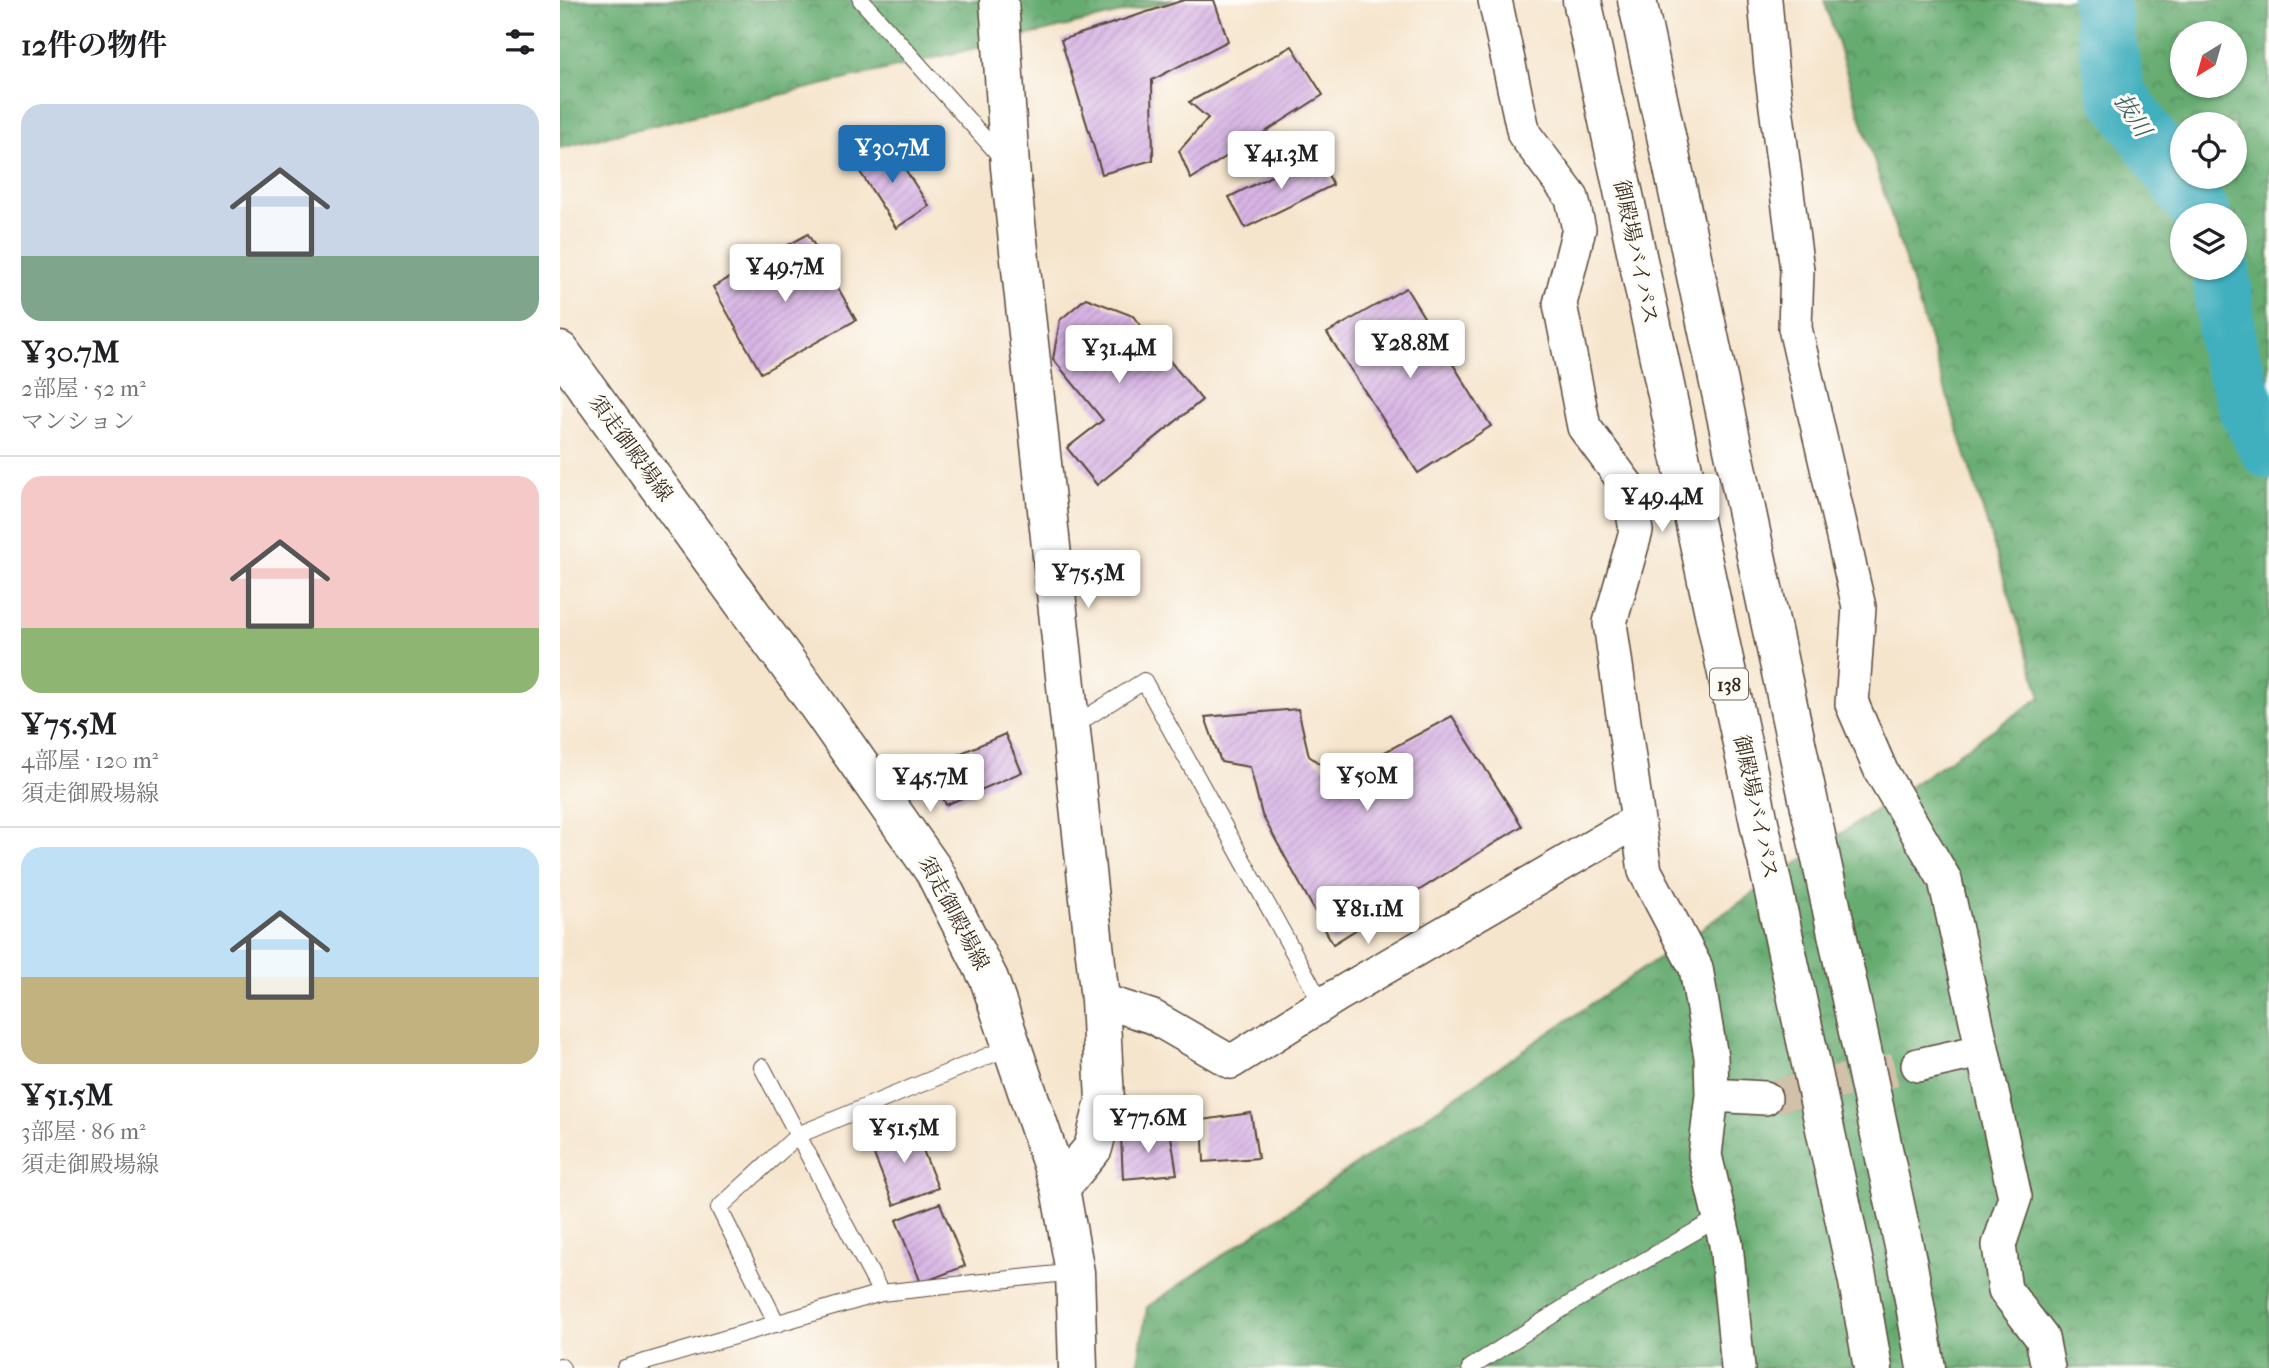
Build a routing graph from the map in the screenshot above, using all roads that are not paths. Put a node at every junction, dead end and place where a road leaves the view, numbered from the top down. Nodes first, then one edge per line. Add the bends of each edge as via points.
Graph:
1 (861, 0) edge
2 (999, 0) edge
3 (1495, 0) edge
4 (1582, 0) edge
5 (1637, 0) edge
6 (1765, 0) edge
7 (1010, 167) junction
8 (560, 351) edge
9 (1070, 728) junction
10 (1638, 820) junction
11 (1100, 1000) junction
12 (1322, 1004) junction
13 (1012, 1046) junction
14 (1981, 1051) junction
15 (1918, 1065) tunnel mouth
16 (762, 1067) dead end
17 (1712, 1095) junction
18 (1765, 1098) tunnel mouth
19 (798, 1136) junction
20 (1060, 1188) junction
21 (1720, 1217) junction
22 (1074, 1272) junction
23 (881, 1293) junction
24 (777, 1324) junction
25 (625, 1368) edge
26 (1078, 1368) edge
27 (1470, 1368) edge
28 (1738, 1368) edge
29 (1873, 1368) edge
30 (1926, 1368) edge
31 (2048, 1368) edge

1 - 7 lane
2 - 7 main road
3 - 10 street via 1524,134 1572,198 1579,229 1560,303 1584,427 1629,488 1636,531 1611,622
4 - 29 main road, 御殿場バイパス / 138
5 - 30 main road, 138 via 1908,1265
6 - 14 street via 1797,270 1795,328 1859,607 1852,704 1881,771 1945,880
7 - 9 main road
8 - 13 main road, 須走御殿場線 via 934,871 989,979
9 - 11 main road
9 - 12 lane via 1144,681
10 - 12 street
10 - 17 street via 1645,872 1696,968 1711,1056
11 - 12 street via 1153,1017 1231,1062
11 - 20 main road via 1105,1101 1093,1148
13 - 19 lane
13 - 20 main road, 須走御殿場線
14 - 15 street
14 - 31 street via 2015,1198 1999,1245 2005,1290 2042,1338
16 - 19 lane
17 - 18 street
17 - 21 street via 1705,1155
19 - 23 lane
19 - 24 lane via 719,1208
20 - 22 main road, 須走御殿場線
21 - 27 lane
21 - 28 street
22 - 23 lane
22 - 26 main road, 須走御殿場線
23 - 24 lane
24 - 25 lane

